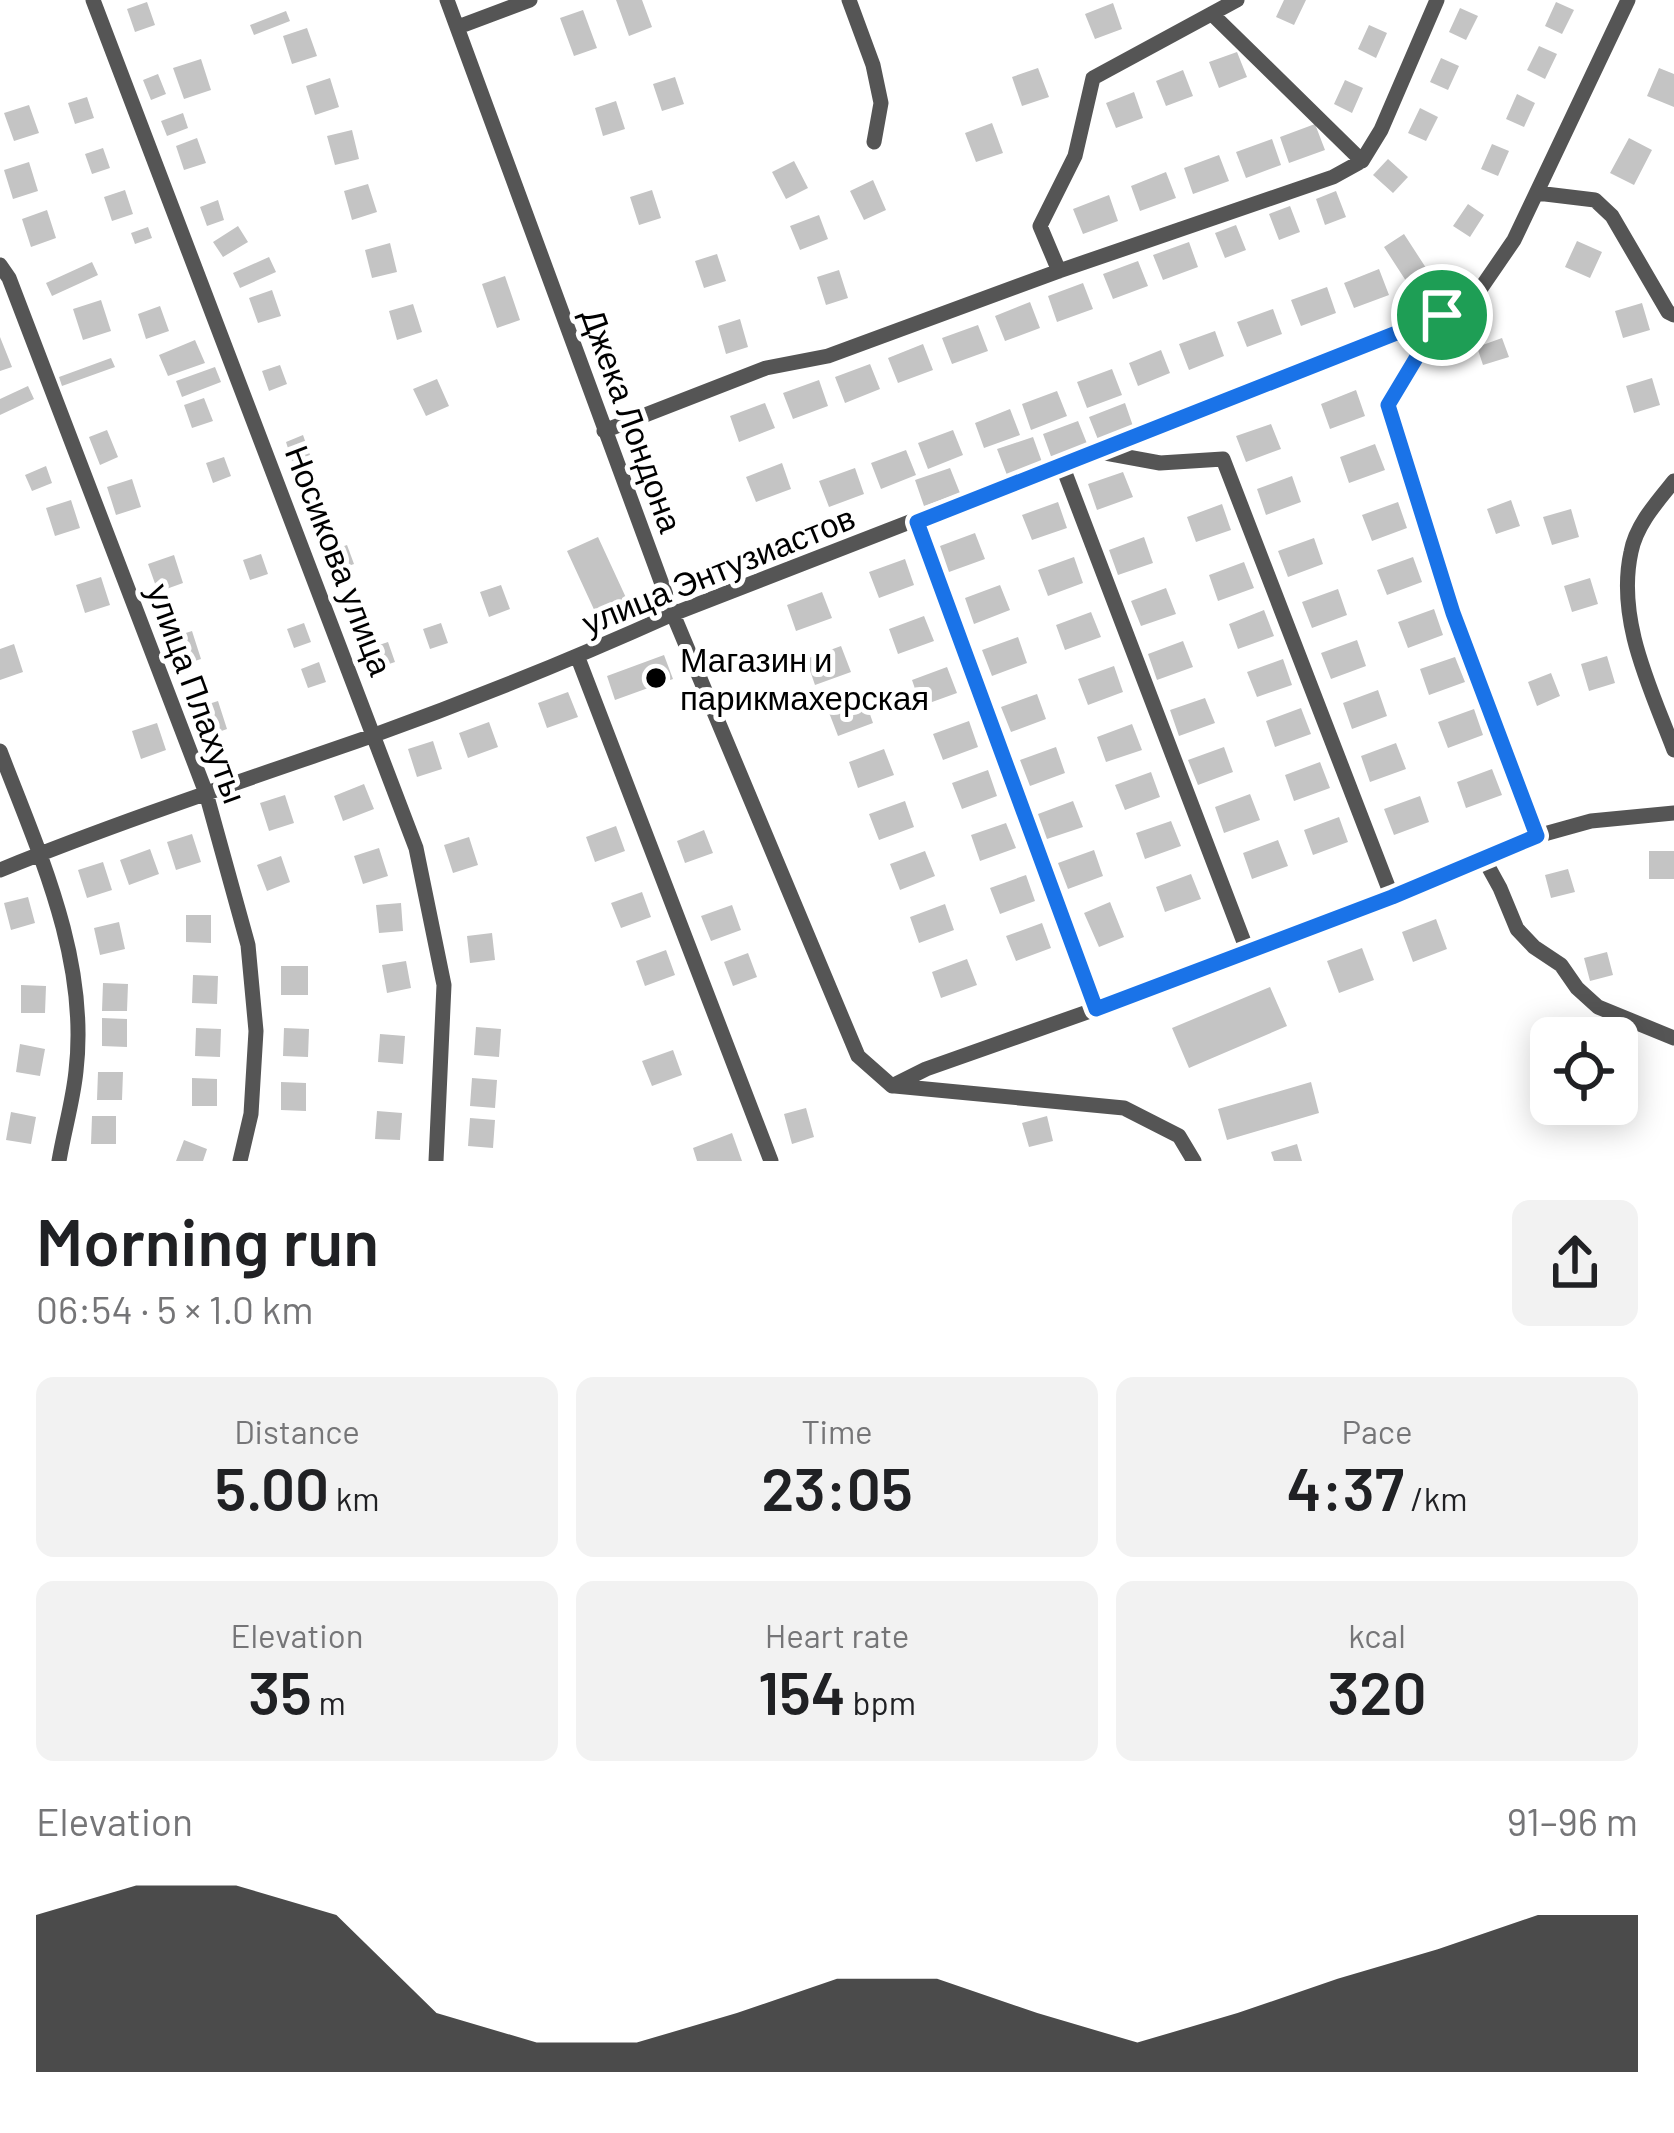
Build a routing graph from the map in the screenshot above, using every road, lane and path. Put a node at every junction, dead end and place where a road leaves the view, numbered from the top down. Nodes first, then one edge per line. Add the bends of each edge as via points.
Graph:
1 (93, 0) edge
2 (447, 0) edge
3 (530, 0) edge
4 (849, 0) edge
5 (1238, 0) edge
6 (1437, 0) edge
7 (1628, 0) edge
8 (1213, 16) junction
9 (458, 27) junction
10 (874, 142) dead end
11 (1362, 160) junction
12 (1537, 194) junction
13 (0, 265) edge
14 (1058, 271) junction
15 (1442, 315) junction
16 (1674, 315) edge
17 (604, 431) junction
18 (1097, 451) junction
19 (1062, 465) junction
20 (1674, 481) edge
21 (917, 522) junction
22 (673, 614) junction
23 (578, 658) junction
24 (374, 735) junction
25 (1674, 750) edge
26 (0, 752) edge
27 (206, 793) junction
28 (1674, 813) edge
29 (1537, 836) junction
30 (39, 854) junction
31 (1484, 860) junction
32 (0, 870) edge
33 (1392, 897) junction
34 (1246, 950) junction
35 (1096, 1009) junction
36 (1674, 1038) edge
37 (892, 1086) junction
38 (58, 1161) edge
39 (241, 1161) edge
40 (436, 1161) edge
41 (772, 1161) edge
42 (1194, 1161) edge

1 - 24 street, Носикова улица
2 - 9 street, Джека Лондона
3 - 9 street
4 - 10 street via 880,103
5 - 8 street
6 - 11 street
7 - 12 street, улица Энтузиастов
8 - 11 street
8 - 14 street via 1093,78 1075,156 1040,226
9 - 17 street, Джека Лондона
11 - 14 street via 1333,177
12 - 15 street, улица Энтузиастов via 1479,291
12 - 16 street via 1594,200
13 - 27 street, улица Плахуты
14 - 17 street
15 - 18 street, улица Энтузиастов
15 - 29 street via 1388,405 1453,613
17 - 22 street, Джека Лондона
18 - 19 street, улица Энтузиастов
18 - 33 street via 1160,463 1223,458
19 - 21 street, улица Энтузиастов
19 - 34 street
20 - 25 street via 1631,550 1628,590 1634,637
21 - 22 street, улица Энтузиастов
21 - 35 street
22 - 23 street, улица Энтузиастов
22 - 37 street, Джека Лондона via 858,1056
23 - 24 street, улица Энтузиастов
23 - 41 street
24 - 27 street, улица Энтузиастов
24 - 40 street, Носикова улица via 416,848 444,986
26 - 30 street
27 - 30 street, улица Энтузиастов
27 - 39 street, улица Плахуты via 250,966 255,1052
28 - 29 street
29 - 31 street
30 - 32 street, улица Энтузиастов
30 - 38 street via 65,929 76,1004 76,1069
31 - 33 street
31 - 36 street via 1517,929 1577,988 1598,1007
33 - 34 street
34 - 35 street
35 - 37 street
37 - 42 street via 1124,1108 1179,1136

